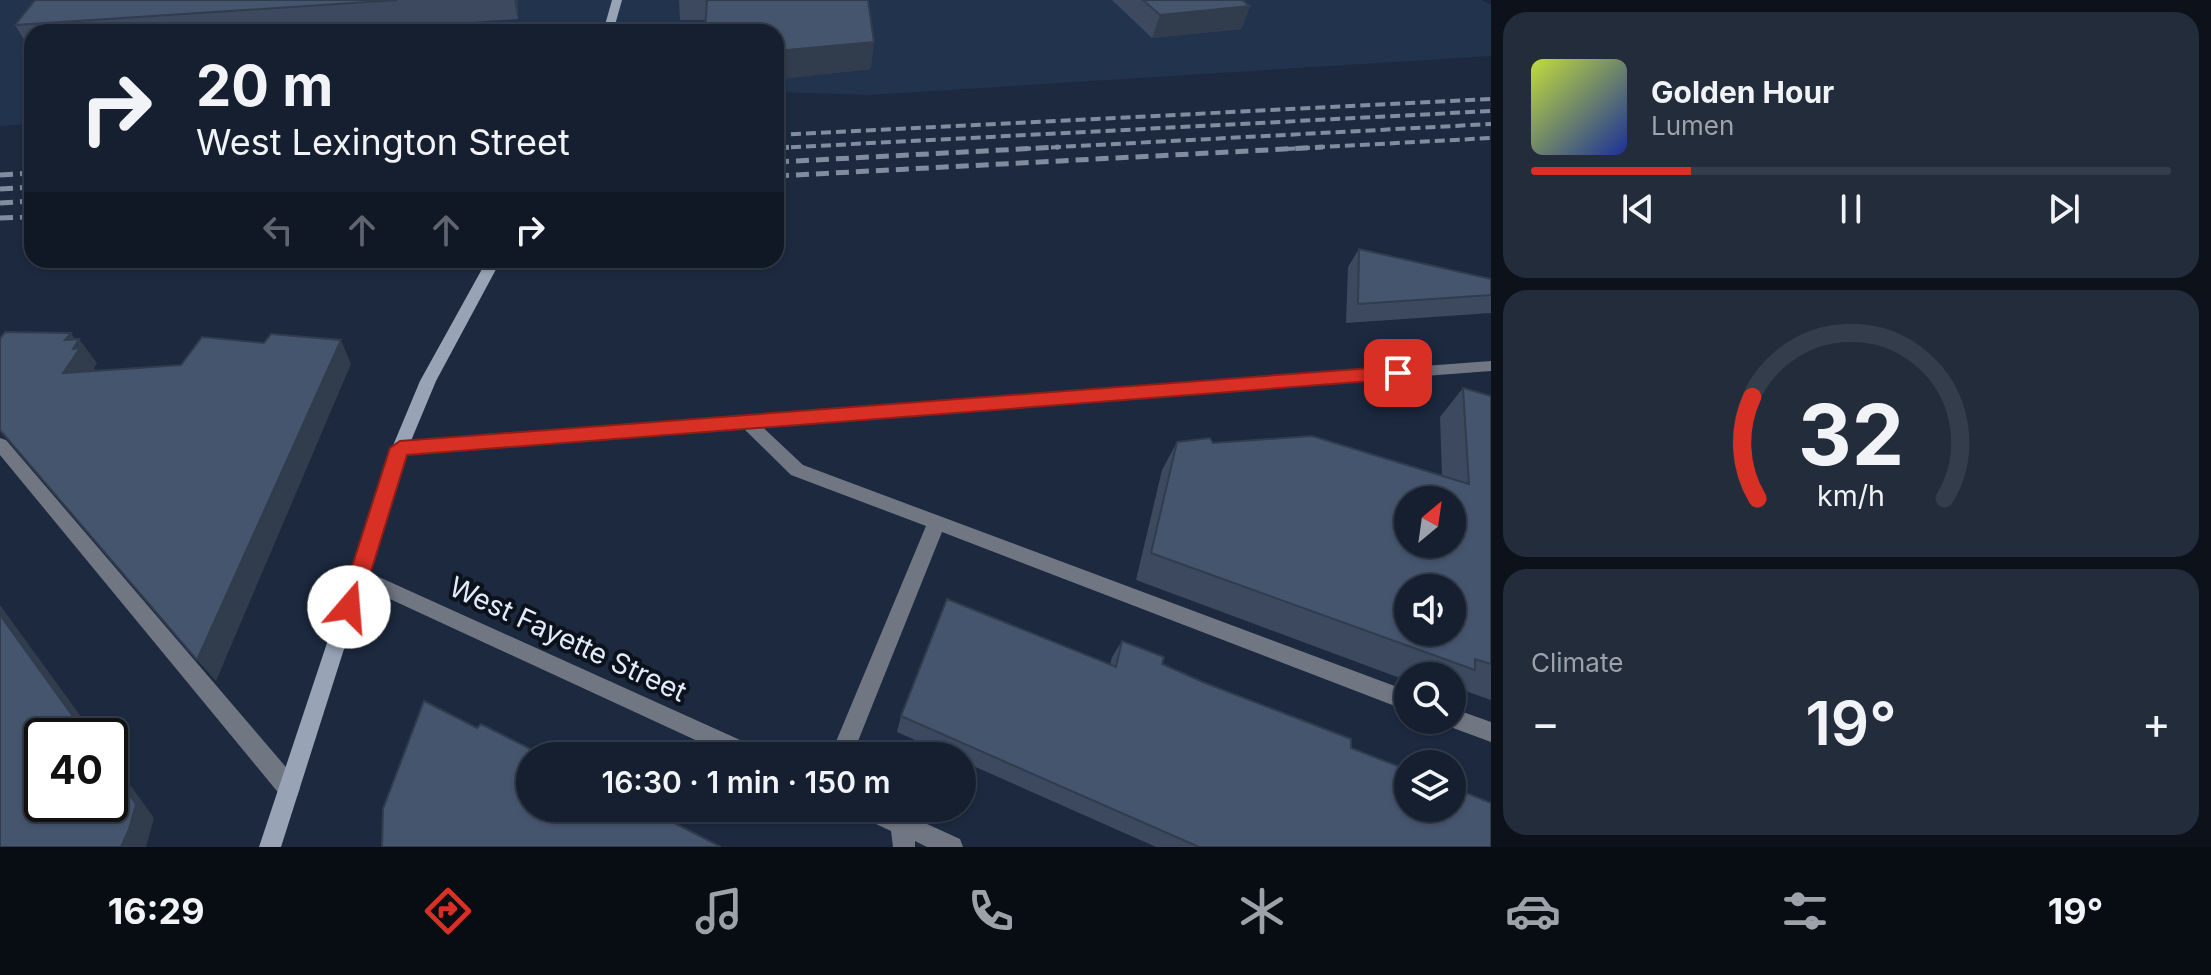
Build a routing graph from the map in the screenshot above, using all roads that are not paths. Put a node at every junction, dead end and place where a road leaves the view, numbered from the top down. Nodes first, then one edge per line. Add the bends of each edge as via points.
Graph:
1 (617, 0) edge
2 (610, 24) edge
3 (490, 268) edge
4 (1491, 366) edge
5 (746, 421) junction
6 (0, 444) edge
7 (400, 448) junction
8 (937, 522) junction
9 (359, 576) junction
10 (1394, 696) edge
11 (1466, 723) edge
12 (1491, 732) edge
13 (722, 742) edge
14 (847, 742) edge
15 (289, 788) junction
16 (898, 822) edge
17 (902, 824) junction
18 (270, 847) edge
19 (904, 847) edge
20 (952, 847) edge

1 - 2 street
3 - 7 street via 428,381
4 - 5 street
5 - 7 street
5 - 8 street via 797,470
6 - 15 street
7 - 9 street
8 - 10 street
8 - 14 street
9 - 13 street, West Fayette Street
9 - 15 street
11 - 12 street
15 - 18 street
16 - 17 street
17 - 19 street
17 - 20 street

